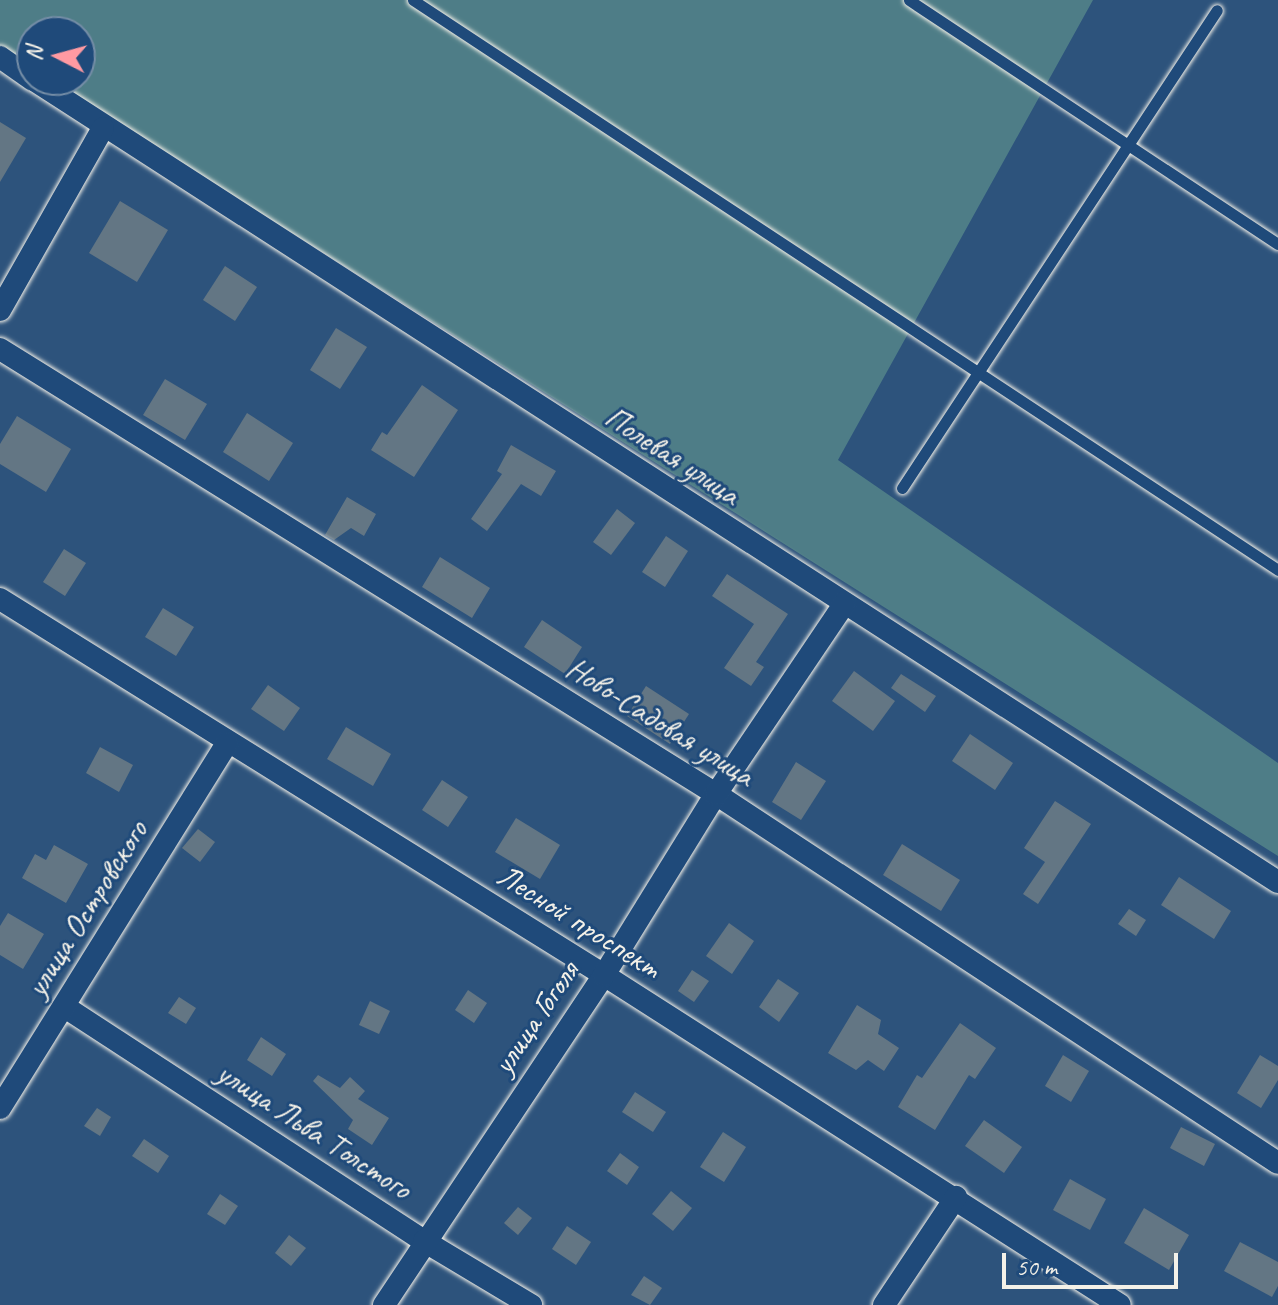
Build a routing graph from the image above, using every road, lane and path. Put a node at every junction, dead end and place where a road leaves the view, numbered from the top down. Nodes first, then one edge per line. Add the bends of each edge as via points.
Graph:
1 (413, 0) edge
2 (909, 0) edge
3 (1217, 10) dead end
4 (57, 96) edge
5 (103, 128) junction
6 (1128, 145) junction
7 (1278, 244) edge
8 (0, 310) edge
9 (0, 349) edge
10 (980, 372) junction
11 (902, 488) dead end
12 (1278, 570) edge
13 (0, 599) edge
14 (844, 604) junction
15 (227, 743) junction
16 (716, 794) junction
17 (1278, 882) edge
18 (604, 975) junction
19 (65, 1007) junction
20 (0, 1108) edge
21 (1278, 1163) edge
22 (956, 1197) junction
23 (424, 1241) junction
24 (384, 1305) edge
25 (531, 1305) edge
26 (884, 1305) edge
27 (1120, 1305) edge

1 - 10 lane
2 - 6 lane
3 - 6 lane
4 - 5 street, Полевая улица
5 - 8 street
5 - 14 street, Полевая улица
6 - 7 lane
6 - 10 lane
9 - 16 street, Ново-Садовая улица
10 - 11 lane
10 - 12 lane
13 - 15 street, Лесной проспект
14 - 16 street, улица Гоголя
14 - 17 street, Полевая улица
15 - 18 street, Лесной проспект
15 - 19 street, улица Островского
16 - 18 street, улица Гоголя
16 - 21 street, Ново-Садовая улица
18 - 22 street, Лесной проспект
18 - 23 street, улица Гоголя
19 - 20 street, улица Островского
19 - 23 street, улица Льва Толстого
22 - 26 street
22 - 27 street, Лесной проспект
23 - 24 street, улица Гоголя
23 - 25 street, улица Льва Толстого

